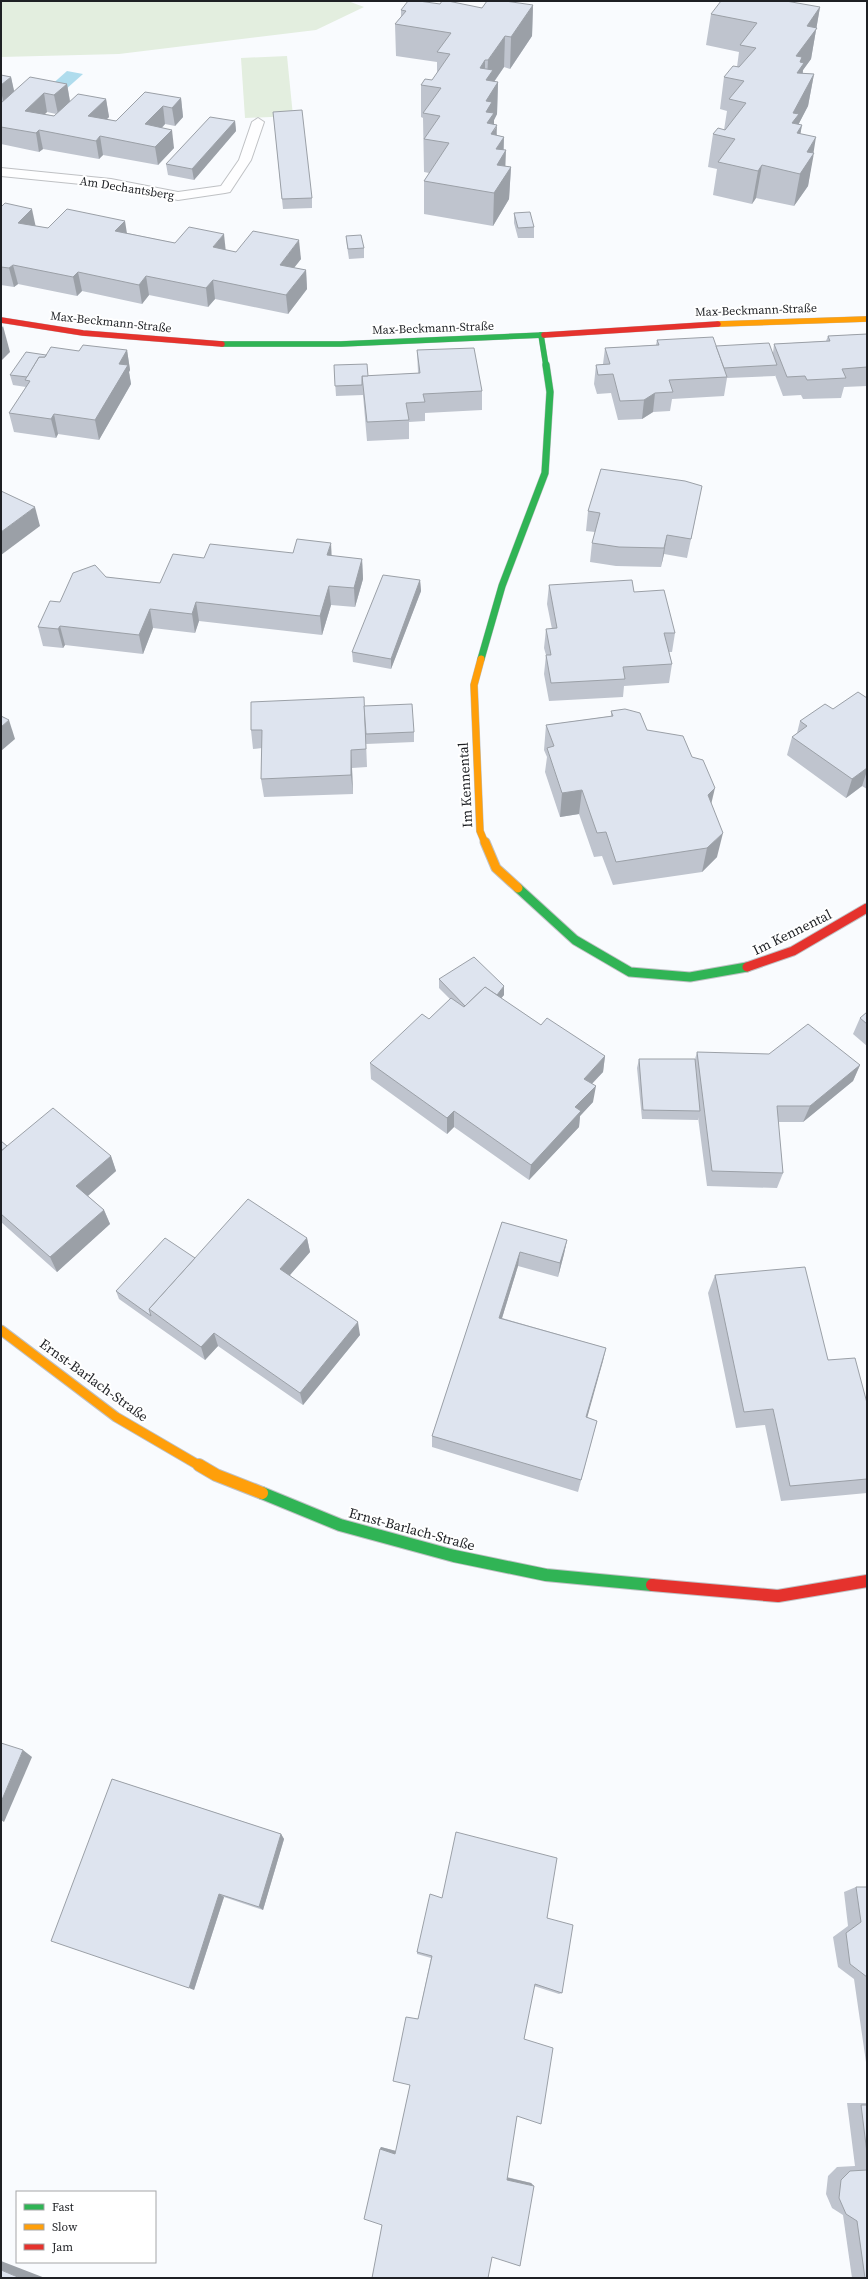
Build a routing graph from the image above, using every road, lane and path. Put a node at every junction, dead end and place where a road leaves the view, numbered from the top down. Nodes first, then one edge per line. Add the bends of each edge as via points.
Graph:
1 (258, 122) dead end
2 (1, 172) edge
3 (867, 319) edge
4 (1, 320) edge
5 (541, 335) junction
6 (867, 908) edge
7 (1, 1330) edge
8 (867, 1580) edge

1 - 2 street, Am Dechantsberg via 245,160 225,189 178,196 111,183
3 - 5 street, Max-Beckmann-Straße via 676,326
4 - 5 street, Max-Beckmann-Straße via 83,333 216,344 341,344
5 - 6 street, Im Kennental via 550,392 545,473 502,586 474,685 480,831 496,868 575,940 630,972 690,977 760,965 827,933
7 - 8 street, Ernst-Barlach-Straße via 116,1417 216,1475 340,1525 454,1556 546,1575 778,1596

